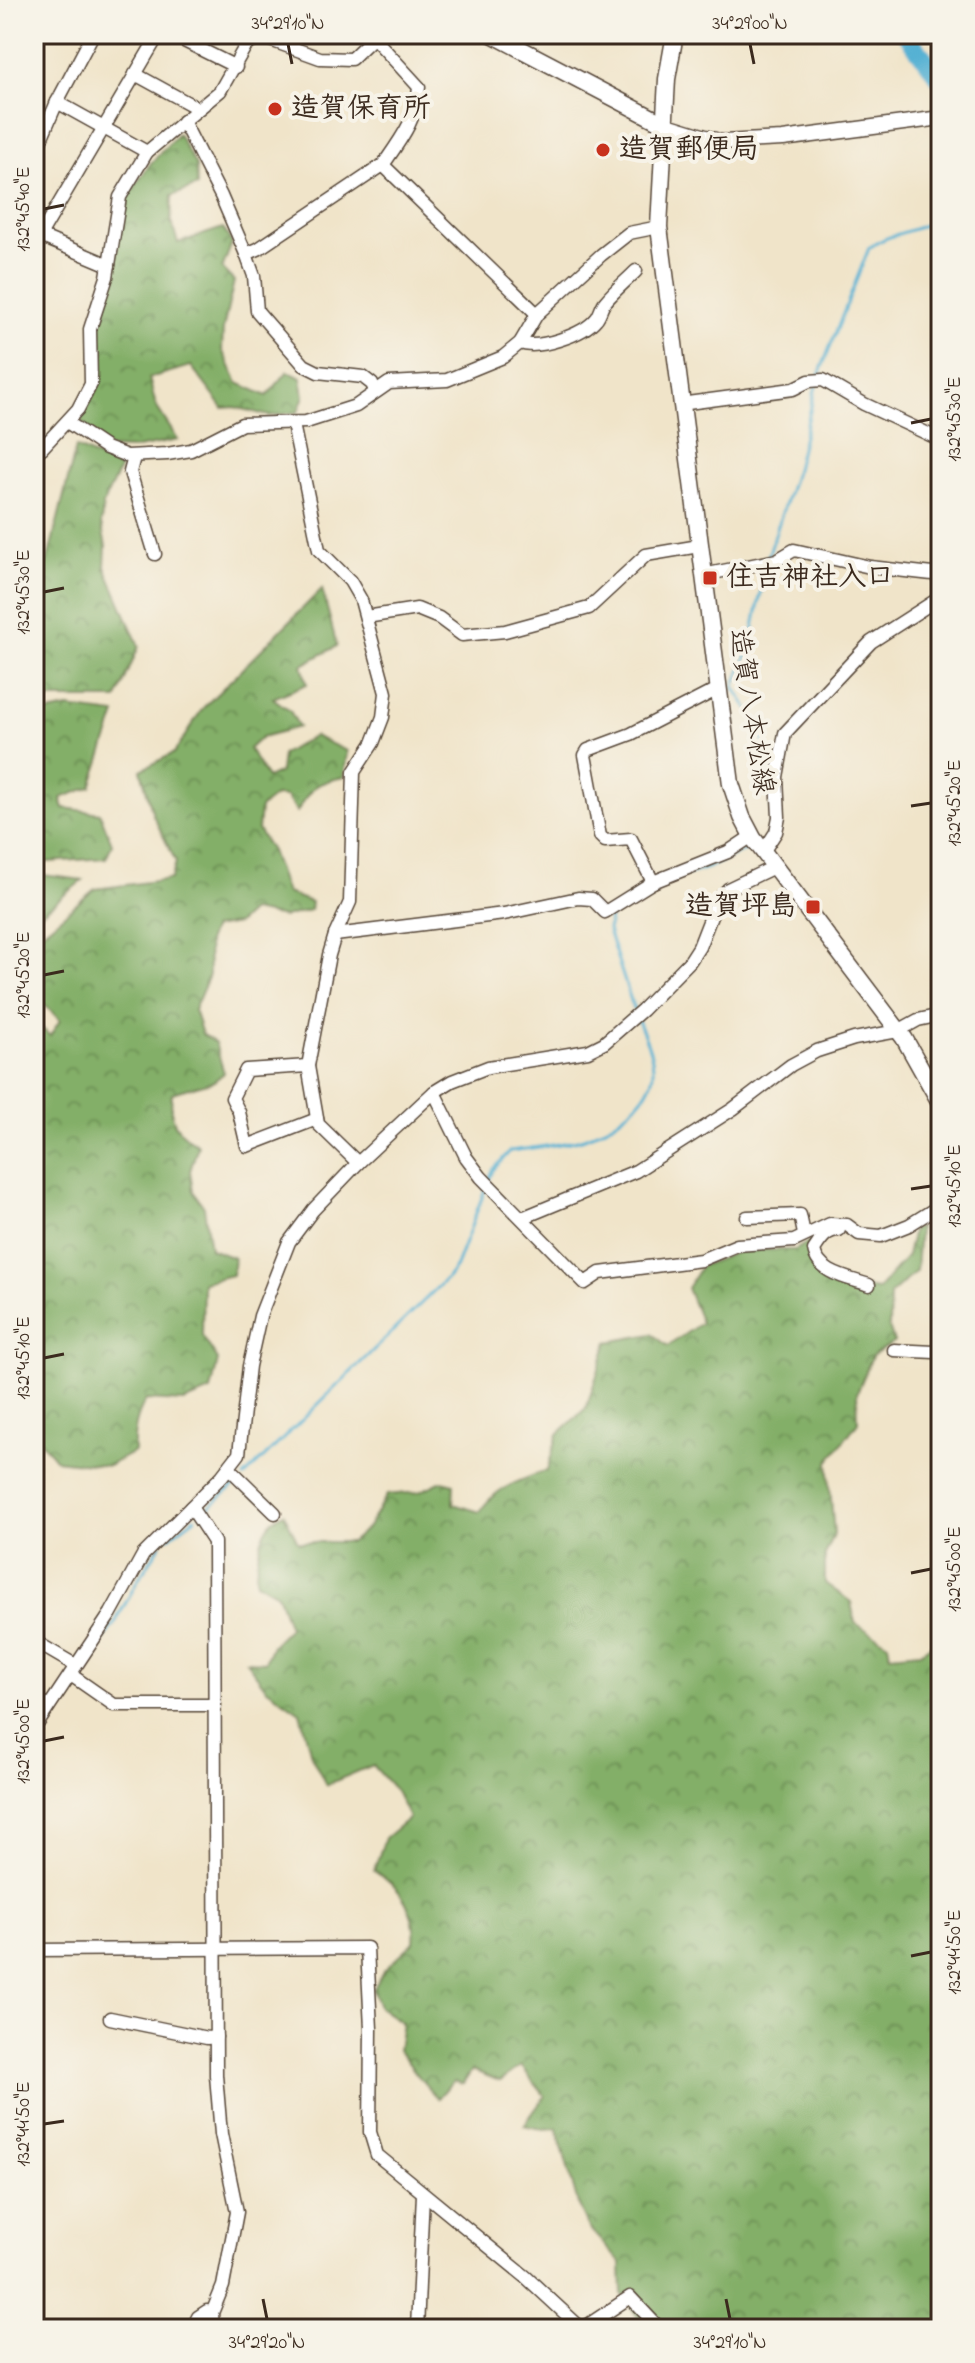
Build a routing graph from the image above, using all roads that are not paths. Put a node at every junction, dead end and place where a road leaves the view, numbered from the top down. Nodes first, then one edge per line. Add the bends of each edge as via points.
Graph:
1 (93, 34) edge
2 (159, 34) edge
3 (170, 34) edge
4 (492, 34) edge
5 (675, 34) edge
6 (375, 36) edge
7 (236, 67) junction
8 (135, 74) junction
9 (57, 102) junction
10 (197, 108) junction
11 (941, 118) edge
12 (183, 121) junction
13 (664, 124) junction
14 (104, 127) junction
15 (147, 152) junction
16 (34, 155) edge
17 (383, 165) junction
18 (34, 222) edge
19 (659, 227) junction
20 (37, 241) edge
21 (246, 254) junction
22 (109, 265) junction
23 (636, 271) dead end
24 (537, 314) junction
25 (520, 343) junction
26 (375, 391) junction
27 (680, 404) junction
28 (67, 422) junction
29 (293, 424) junction
30 (941, 440) edge
31 (34, 453) edge
32 (134, 457) junction
33 (699, 546) junction
34 (155, 554) dead end
35 (703, 575) junction
36 (941, 575) edge
37 (941, 597) edge
38 (366, 617) junction
39 (718, 689) junction
40 (757, 844) junction
41 (774, 867) junction
42 (653, 882) junction
43 (335, 935) junction
44 (941, 1015) edge
45 (898, 1031) junction
46 (308, 1066) junction
47 (434, 1092) junction
48 (941, 1104) edge
49 (317, 1119) junction
50 (358, 1163) junction
51 (941, 1205) edge
52 (747, 1217) dead end
53 (522, 1218) junction
54 (847, 1225) junction
55 (804, 1234) junction
56 (869, 1285) dead end
57 (941, 1347) edge
58 (894, 1350) dead end
59 (232, 1471) junction
60 (198, 1508) junction
61 (275, 1513) dead end
62 (34, 1641) edge
63 (73, 1670) junction
64 (215, 1705) junction
65 (34, 1729) edge
66 (217, 1948) junction
67 (37, 1950) edge
68 (110, 2018) dead end
69 (216, 2037) junction
70 (423, 2194) junction
71 (212, 2313) junction
72 (192, 2329) edge
73 (213, 2329) edge
74 (417, 2329) edge
75 (582, 2329) edge
76 (660, 2329) edge

1 - 9 street
2 - 8 street
3 - 7 street
4 - 13 main road
5 - 13 main road, 造賀八本松線
6 - 7 street via 351,59 320,58 262,37 246,45
6 - 17 street via 419,87 418,108
7 - 10 street via 220,91
8 - 10 street
8 - 14 street
9 - 14 street
9 - 16 street
10 - 12 street
11 - 13 street via 722,142
12 - 15 street
12 - 21 street
13 - 19 main road, 造賀八本松線
14 - 15 street
14 - 20 street
15 - 22 street via 120,197
17 - 21 street
17 - 24 street
18 - 20 street
19 - 24 street via 629,233
19 - 27 main road, 造賀八本松線
20 - 22 street
21 - 26 street via 257,311 304,365 318,372 363,377
22 - 28 street via 90,329 91,384
23 - 25 street via 602,304 596,320 560,340
24 - 25 street
25 - 26 street via 503,357 447,380 389,383
26 - 29 street via 356,406
27 - 30 street via 823,380
27 - 33 main road, 造賀八本松線
28 - 31 street
28 - 32 street via 106,448
29 - 32 street via 242,424 191,450
29 - 38 street via 319,550 350,581
32 - 34 street via 130,472
33 - 35 main road, 造賀八本松線
33 - 38 street via 646,555 589,608 505,631 462,635 417,609
35 - 36 street via 777,560 794,550 870,567
35 - 39 main road, 造賀八本松線
37 - 40 street via 871,642 785,733 776,832
38 - 43 street via 386,693 373,743 354,772 350,902
39 - 40 main road, 造賀八本松線 via 731,784
39 - 42 street via 585,755 600,836 605,841 631,839
40 - 41 main road, 造賀八本松線
40 - 42 street
41 - 45 main road, 造賀八本松線
41 - 47 street via 728,889 717,901 690,961 604,1043 588,1051 488,1067
42 - 43 street via 605,912 592,899 578,898 504,914
43 - 46 street
44 - 45 street
45 - 48 main road, 造賀八本松線
45 - 53 street via 817,1051 636,1171
46 - 49 street
46 - 49 street via 246,1070 232,1098 247,1146
47 - 50 street
47 - 53 street via 466,1157
49 - 50 street
50 - 59 street via 289,1242 260,1316
51 - 54 street via 881,1236 859,1234
52 - 55 street via 800,1215
53 - 55 street via 585,1283 600,1273 701,1260 737,1245 794,1241
54 - 55 street via 830,1224
54 - 56 street via 823,1237 814,1250 816,1261
57 - 58 street via 934,1352
59 - 60 street
59 - 61 street
60 - 63 street via 143,1555
60 - 64 street via 214,1542
62 - 63 street
63 - 64 street via 114,1705
63 - 65 street
64 - 66 street
66 - 67 street
66 - 69 street
66 - 70 street via 367,1948 370,2132 377,2155
68 - 69 street
69 - 71 street via 221,2134 237,2212 223,2286
70 - 74 street
70 - 75 street
71 - 72 street via 198,2317
71 - 73 street
75 - 76 street via 630,2297

